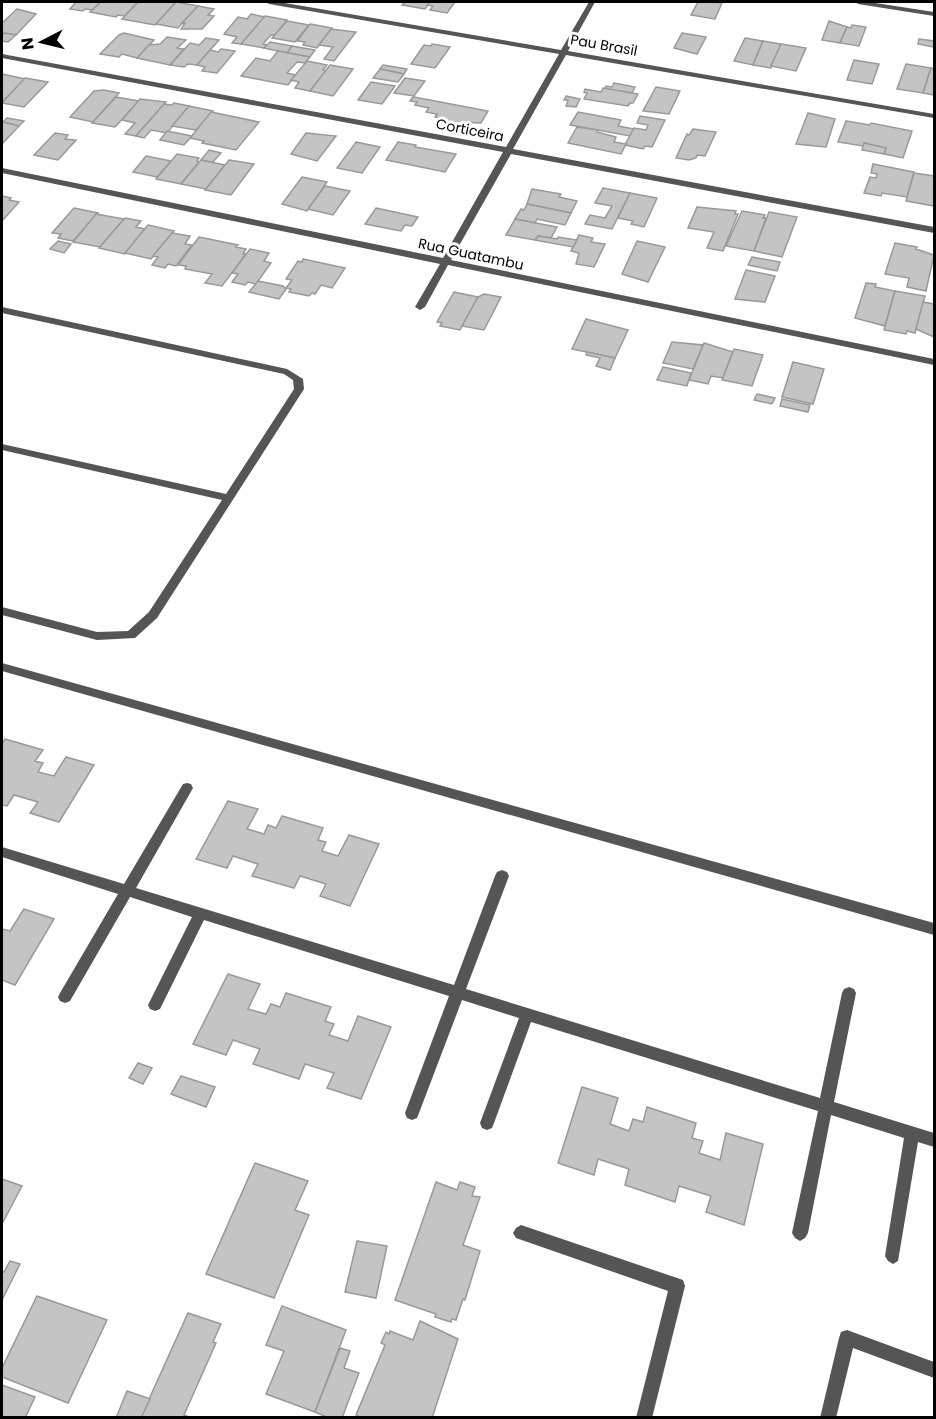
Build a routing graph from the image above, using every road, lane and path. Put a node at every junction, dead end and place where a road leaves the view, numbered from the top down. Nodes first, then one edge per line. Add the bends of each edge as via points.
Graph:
1 (269, 2) edge
2 (592, 2) edge
3 (858, 2) edge
4 (934, 14) edge
5 (564, 52) junction
6 (2, 56) edge
7 (934, 116) edge
8 (508, 151) junction
9 (2, 171) edge
10 (934, 230) edge
11 (446, 262) junction
12 (420, 307) dead end
13 (2, 310) edge
14 (934, 362) edge
15 (2, 447) edge
16 (226, 498) junction
17 (2, 611) edge
18 (2, 667) edge
19 (187, 788) dead end
20 (2, 852) edge
21 (502, 876) dead end
22 (128, 890) junction
23 (201, 913) junction
24 (934, 929) edge
25 (458, 993) junction
26 (849, 993) dead end
27 (65, 996) dead end
28 (155, 1005) dead end
29 (527, 1014) junction
30 (826, 1106) junction
31 (412, 1113) dead end
32 (487, 1123) dead end
33 (912, 1133) junction
34 (934, 1140) edge
35 (521, 1233) dead end
36 (800, 1233) dead end
37 (893, 1256) dead end
38 (934, 1370) edge
39 (644, 1418) edge
40 (828, 1418) edge

1 - 5 street, Pau Brasil
2 - 5 street
3 - 4 street
5 - 7 street, Pau Brasil
5 - 8 street
6 - 8 street, Corticeira
8 - 10 street, Corticeira
8 - 11 street
9 - 11 street, Rua Guatambu
11 - 12 street
11 - 14 street, Rua Guatambu
13 - 16 street via 287,372 298,379 299,389
15 - 16 street
16 - 17 street via 153,615 131,635 97,636
18 - 24 street
19 - 22 street
20 - 22 street
21 - 25 street
22 - 23 street
22 - 27 street
23 - 25 street
23 - 28 street
25 - 29 street
25 - 31 street
26 - 30 street
29 - 30 street
29 - 32 street
30 - 33 street
30 - 36 street
33 - 34 street
33 - 37 street
35 - 39 street via 677,1286
38 - 40 street via 847,1338

